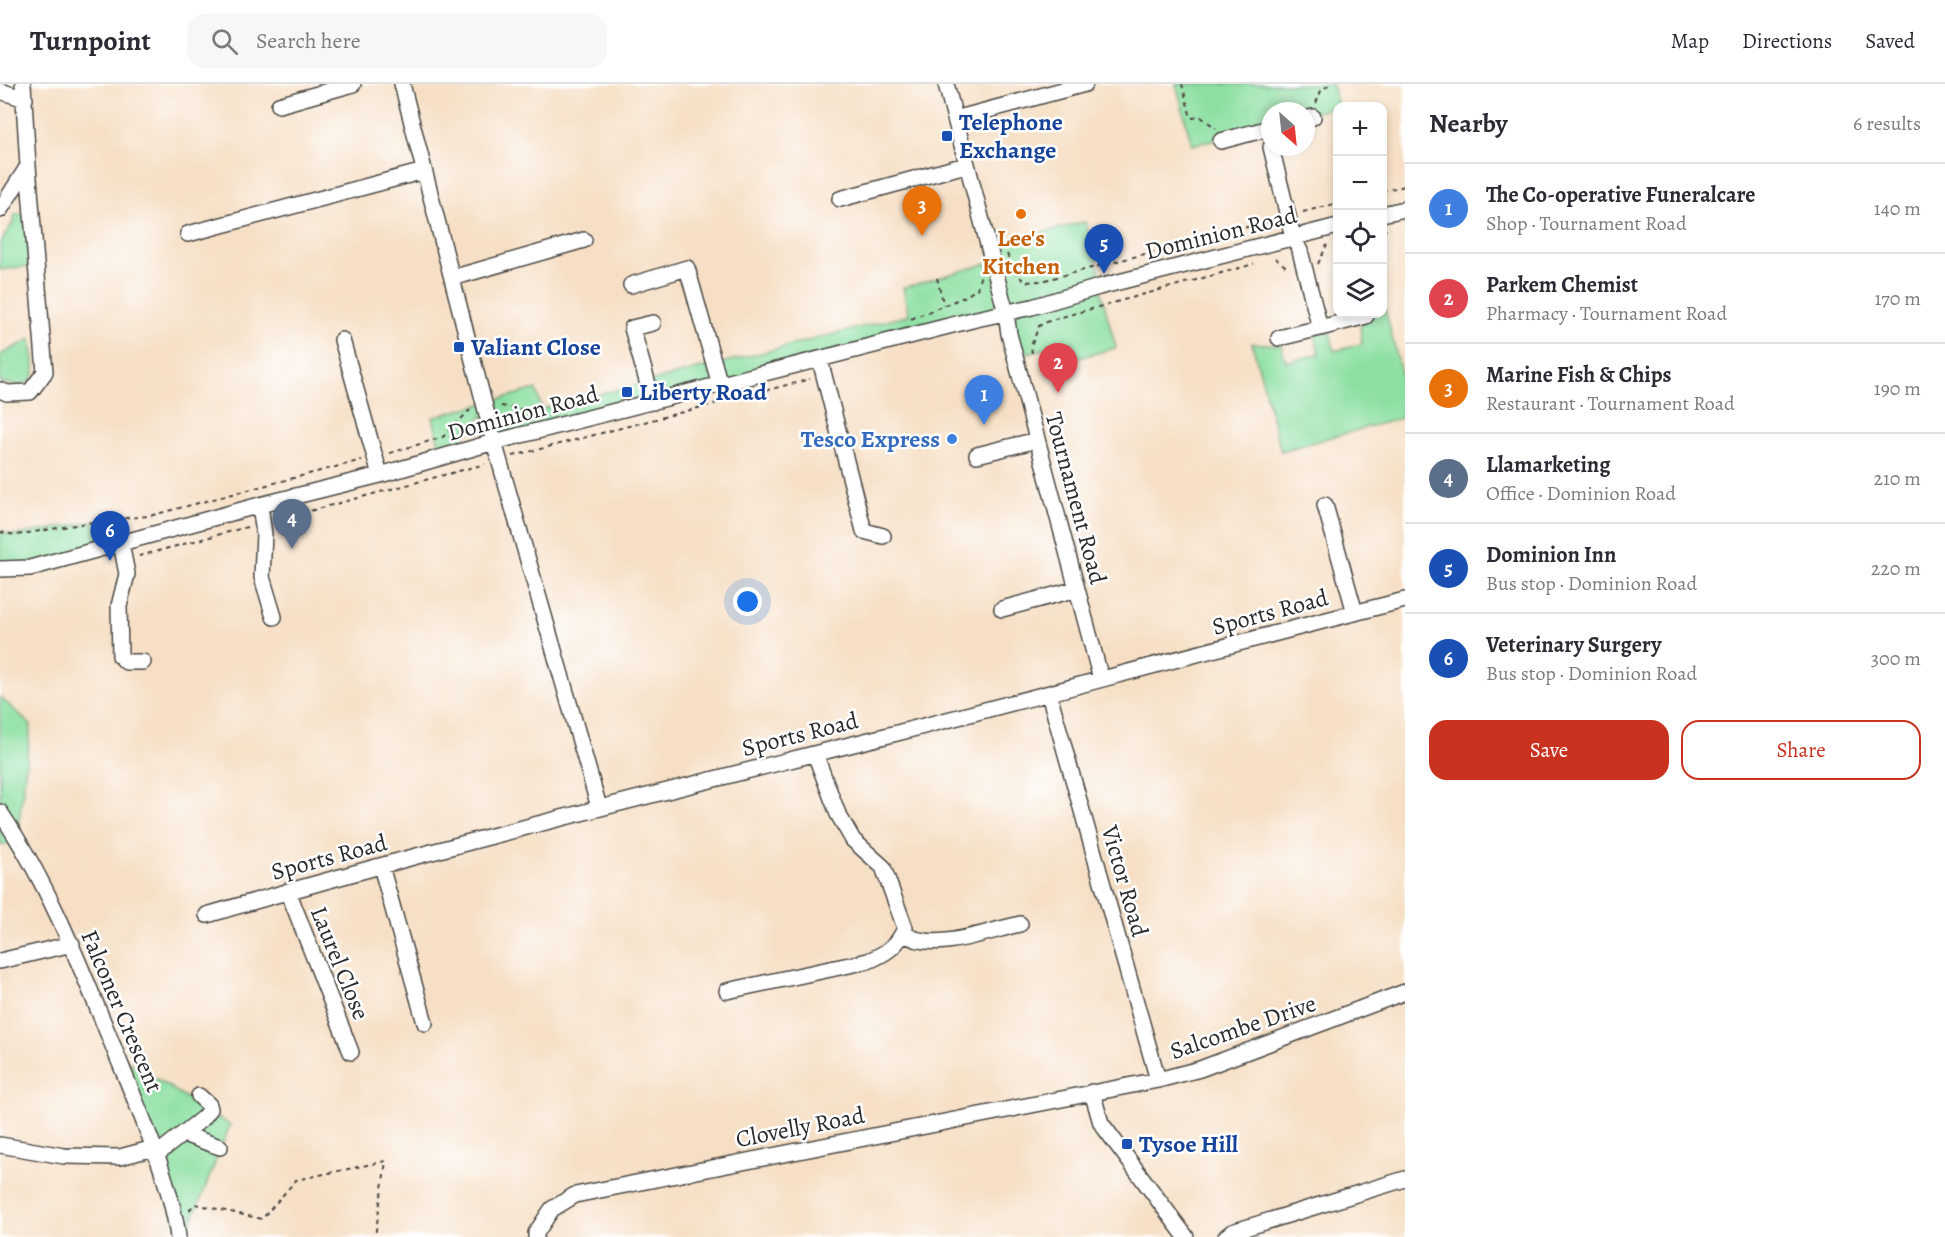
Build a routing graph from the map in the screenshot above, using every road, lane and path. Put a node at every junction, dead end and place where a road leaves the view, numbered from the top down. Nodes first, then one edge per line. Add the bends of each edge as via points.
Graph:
1 (353, 84) edge
2 (402, 84) edge
3 (946, 84) edge
4 (1085, 84) edge
5 (1182, 84) edge
6 (1330, 84) edge
7 (0, 91) edge
8 (24, 91) edge
9 (1315, 104) edge
10 (279, 105) dead end
11 (955, 119) junction
12 (1261, 131) edge
13 (1221, 141) joint
14 (1273, 156) edge
15 (966, 165) junction
16 (28, 166) junction
17 (424, 171) junction
18 (1405, 186) edge
19 (1387, 190) edge
20 (840, 199) dead end
21 (1333, 204) edge
22 (1405, 209) edge
23 (0, 210) edge
24 (1387, 213) edge
25 (1288, 216) junction
26 (1333, 227) edge
27 (188, 234) dead end
28 (1293, 237) junction
29 (584, 240) dead end
30 (1327, 244) dead end
31 (1300, 251) junction
32 (1006, 252) dead end
33 (1275, 258) dead end
34 (1264, 261) dead end
35 (981, 272) dead end
36 (452, 278) junction
37 (937, 278) dead end
38 (631, 285) dead end
39 (944, 306) junction
40 (1006, 313) junction
41 (1358, 318) edge
42 (909, 320) dead end
43 (652, 323) dead end
44 (1320, 328) junction
45 (1279, 338) dead end
46 (342, 340) dead end
47 (1032, 353) dead end
48 (820, 360) junction
49 (825, 376) junction
50 (720, 385) junction
51 (0, 390) edge
52 (653, 402) junction
53 (485, 403) junction
54 (555, 410) dead end
55 (1037, 440) junction
56 (494, 442) junction
57 (977, 455) dead end
58 (375, 457) junction
59 (500, 459) junction
60 (380, 475) junction
61 (260, 505) junction
62 (1325, 505) dead end
63 (263, 523) junction
64 (0, 532) edge
65 (883, 536) dead end
66 (121, 543) junction
67 (125, 560) junction
68 (0, 569) edge
69 (1077, 589) junction
70 (1405, 600) edge
71 (1002, 609) dead end
72 (1354, 613) junction
73 (274, 617) dead end
74 (143, 662) dead end
75 (1101, 679) junction
76 (1049, 694) junction
77 (815, 754) junction
78 (599, 807) junction
79 (0, 812) edge
80 (381, 866) junction
81 (288, 891) junction
82 (207, 915) dead end
83 (1020, 924) dead end
84 (903, 933) junction
85 (72, 944) junction
86 (0, 961) edge
87 (727, 991) dead end
88 (1405, 992) edge
89 (425, 1023) dead end
90 (351, 1052) dead end
91 (1158, 1080) junction
92 (1092, 1092) junction
93 (199, 1096) dead end
94 (183, 1134) junction
95 (0, 1145) edge
96 (220, 1147) dead end
97 (155, 1152) junction
98 (1405, 1179) edge
99 (177, 1230) edge
100 (375, 1237) edge
101 (536, 1237) edge
102 (1186, 1237) edge
103 (1226, 1237) edge

1 - 10 street
2 - 17 street
3 - 11 street, Tournament Road
4 - 11 street
5 - 13 path via 1191,118 1211,122
6 - 9 path via 1321,91
7 - 8 street
8 - 16 street
11 - 15 street, Tournament Road
12 - 13 street
14 - 25 street
15 - 20 street
15 - 40 street, Tournament Road via 967,194
16 - 23 street
16 - 51 street via 45,372 30,392
17 - 27 street
17 - 36 street
18 - 19 path
21 - 25 path
22 - 24 street
25 - 28 street
25 - 32 path via 1042,281 1025,282 1014,272
26 - 28 street, Dominion Road
28 - 31 street
28 - 40 street, Dominion Road
29 - 36 street
30 - 31 path
31 - 33 path
31 - 44 street
34 - 47 path via 1051,320 1039,326
35 - 39 path via 977,289
36 - 53 street
37 - 39 path
38 - 50 street via 687,268
39 - 42 path
40 - 48 street, Dominion Road
40 - 55 street, Tournament Road
41 - 44 street
43 - 52 street via 632,328
44 - 45 street
46 - 58 street
48 - 49 street
48 - 50 street, Dominion Road
49 - 59 path
49 - 65 street via 864,531
50 - 52 street, Dominion Road
52 - 56 street, Dominion Road
53 - 54 path via 545,413
53 - 56 street
53 - 58 path via 471,410 443,437
55 - 57 street
55 - 69 street, Tournament Road
56 - 59 street
56 - 60 street, Dominion Road
58 - 60 street
58 - 64 path via 149,516 16,535
59 - 63 path
59 - 78 street
60 - 61 street, Dominion Road
61 - 63 street
61 - 66 street, Dominion Road
62 - 72 street
63 - 67 path
63 - 73 street via 262,577
66 - 67 street
66 - 68 street, Dominion Road via 30,568
67 - 74 street via 125,586 119,606 120,656 126,662
69 - 71 street
69 - 75 street, Tournament Road
70 - 72 street, Sports Road
72 - 75 street, Sports Road
75 - 76 street, Sports Road
76 - 77 street, Sports Road
76 - 91 street, Victor Road
77 - 78 street, Sports Road
77 - 84 street via 838,814 853,840 883,867 905,928
78 - 80 street, Sports Road
79 - 85 street, Falconer Crescent
80 - 81 street, Sports Road
80 - 89 street
81 - 82 street, Sports Road
81 - 90 street, Laurel Close
83 - 84 street via 943,942 922,942
84 - 87 street via 883,955 868,961
85 - 86 street
85 - 97 street, Falconer Crescent
88 - 91 street, Salcombe Drive via 1200,1069
91 - 92 street, Salcombe Drive
92 - 101 street, Clovelly Road via 575,1195 552,1209
92 - 102 street via 1101,1124
93 - 94 street via 210,1108
94 - 96 street
94 - 97 street
95 - 97 street via 64,1156 120,1157
97 - 99 street, Falconer Crescent
98 - 103 street
99 - 100 path via 195,1204 262,1219 296,1180 386,1161

